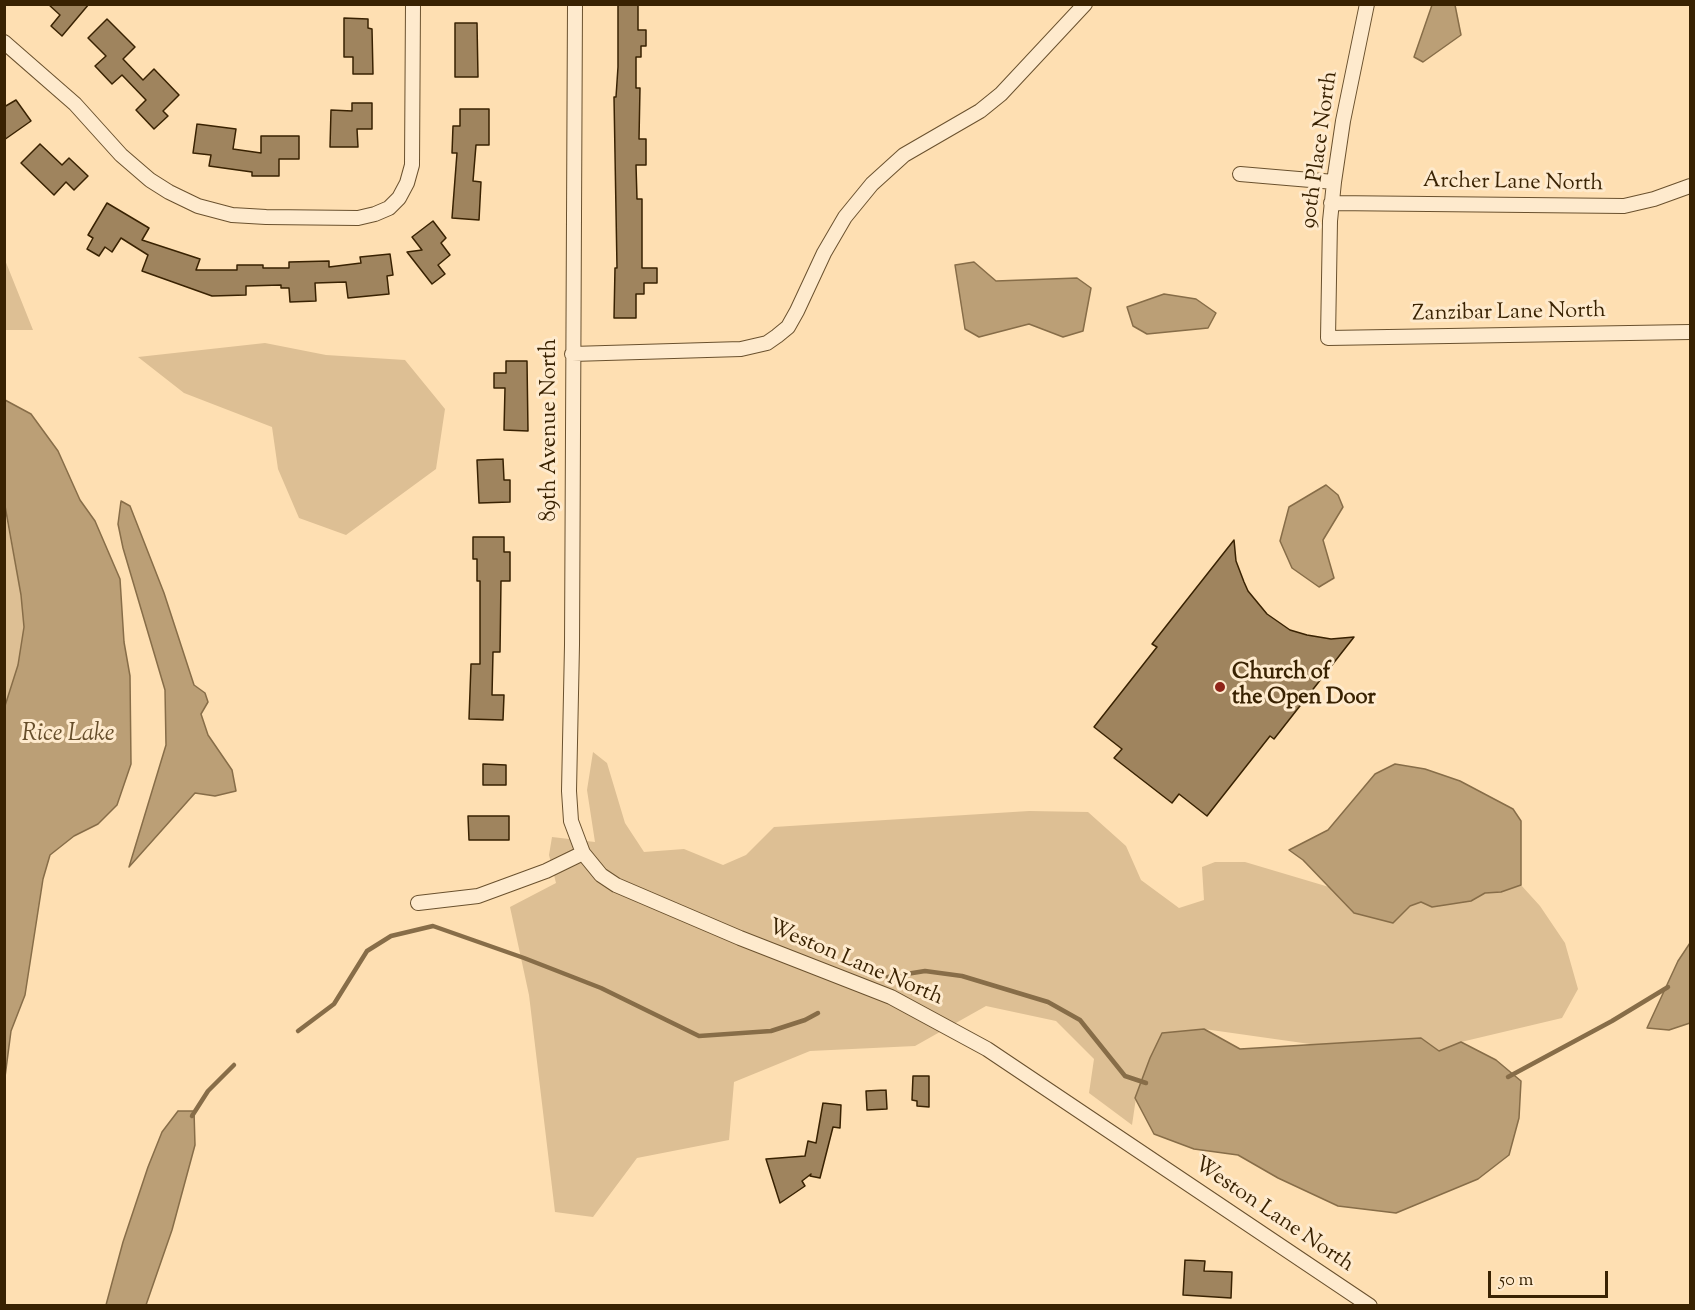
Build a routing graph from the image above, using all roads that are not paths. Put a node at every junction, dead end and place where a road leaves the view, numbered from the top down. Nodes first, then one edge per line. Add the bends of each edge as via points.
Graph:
1 (413, 4) edge
2 (575, 4) edge
3 (1085, 4) edge
4 (1367, 4) edge
5 (4, 42) edge
6 (1240, 174) dead end
7 (1334, 182) junction
8 (1690, 186) edge
9 (1331, 203) junction
10 (1690, 332) edge
11 (1329, 338) joint
12 (572, 354) junction
13 (583, 853) junction
14 (418, 903) dead end
15 (1370, 1305) edge

1 - 5 street via 412,165 399,198 389,208 358,218 232,215 198,206 169,192 122,155 75,104
2 - 12 street, 89th Avenue North
3 - 12 street via 987,105 904,155 872,184 845,217 788,327 767,343 741,349
4 - 7 street, 90th Place North
6 - 7 street
7 - 9 street, 90th Place North
8 - 9 street, Archer Lane North via 1624,206
9 - 11 street, 90th Place North
10 - 11 street, Zanzibar Lane North
12 - 13 street, 89th Avenue North via 569,791 571,821
13 - 14 street via 478,896
13 - 15 street, Weston Lane North via 601,875 616,885 891,997 987,1049

